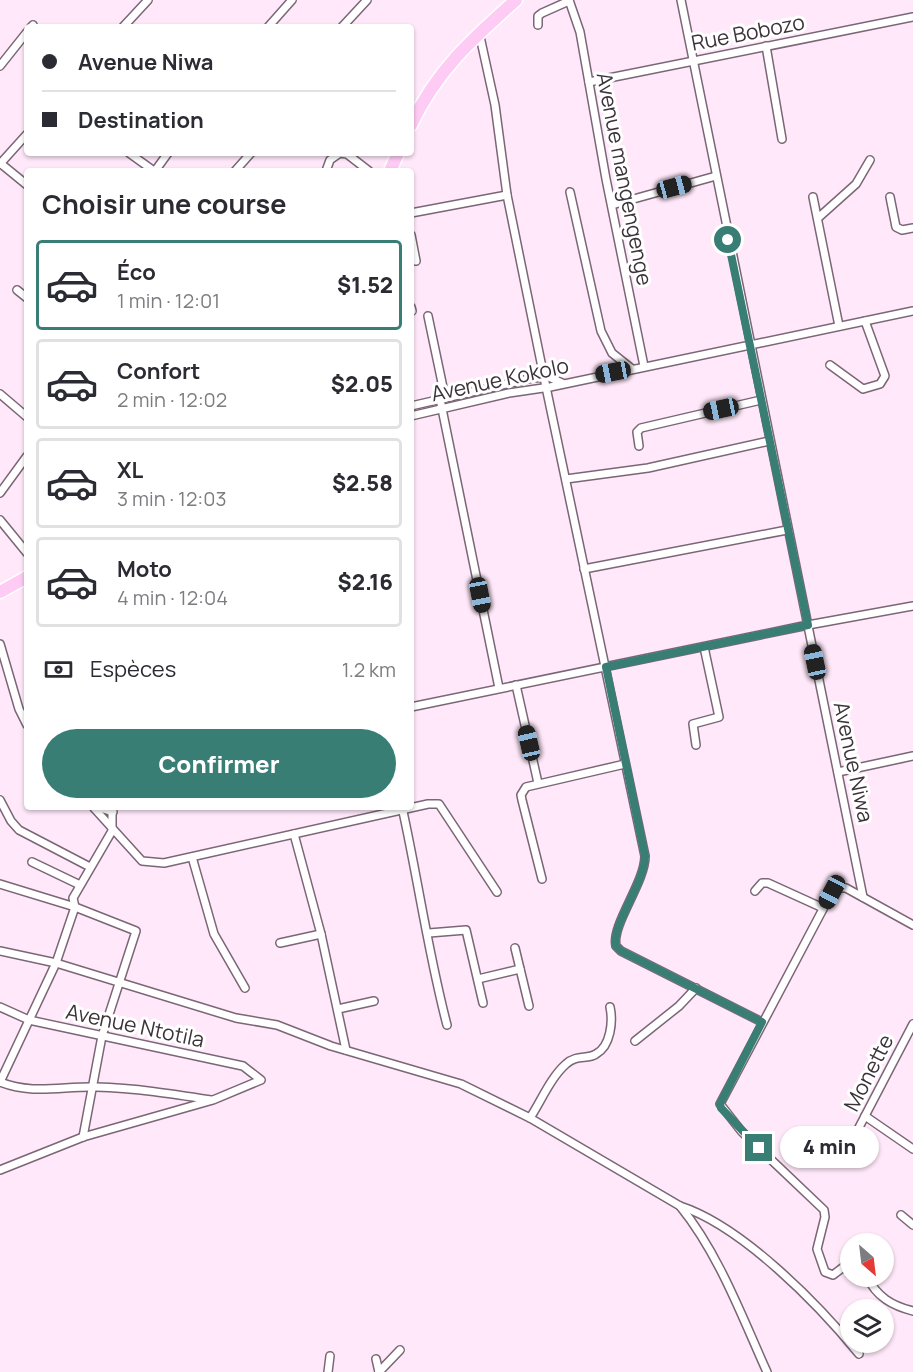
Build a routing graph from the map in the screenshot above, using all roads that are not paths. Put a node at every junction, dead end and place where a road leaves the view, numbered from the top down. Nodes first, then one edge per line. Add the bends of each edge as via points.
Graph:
1 (148, 0) edge
2 (292, 0) edge
3 (367, 0) edge
4 (516, 0) edge
5 (681, 0) edge
6 (569, 1) edge
7 (913, 17) edge
8 (126, 24) edge
9 (271, 24) edge
10 (345, 24) edge
11 (538, 25) dead end
12 (479, 32) junction
13 (24, 36) edge
14 (766, 46) junction
15 (693, 60) junction
16 (0, 66) edge
17 (589, 82) junction
18 (414, 120) edge
19 (24, 137) edge
20 (782, 139) dead end
21 (133, 156) edge
22 (248, 156) edge
23 (336, 156) edge
24 (350, 156) edge
25 (870, 160) dead end
26 (0, 164) edge
27 (151, 168) edge
28 (238, 168) edge
29 (327, 168) edge
30 (365, 168) edge
31 (716, 176) junction
32 (24, 183) edge
33 (570, 192) dead end
34 (507, 195) junction
35 (813, 197) dead end
36 (890, 197) dead end
37 (612, 205) junction
38 (414, 212) edge
39 (818, 218) junction
40 (913, 228) edge
41 (414, 251) edge
42 (416, 261) dead end
43 (16, 290) dead end
44 (24, 296) edge
45 (913, 311) edge
46 (428, 316) dead end
47 (865, 321) junction
48 (839, 326) junction
49 (749, 346) junction
50 (830, 365) dead end
51 (644, 366) junction
52 (632, 369) junction
53 (544, 377) junction
54 (562, 383) junction
55 (546, 387) junction
56 (0, 394) edge
57 (443, 398) junction
58 (761, 400) junction
59 (414, 405) edge
60 (442, 408) junction
61 (24, 414) edge
62 (414, 415) edge
63 (768, 441) junction
64 (639, 446) dead end
65 (24, 460) edge
66 (566, 479) junction
67 (0, 493) edge
68 (0, 520) edge
69 (787, 530) junction
70 (24, 549) edge
71 (584, 569) junction
72 (24, 579) edge
73 (0, 592) edge
74 (913, 606) edge
75 (808, 625) junction
76 (0, 644) edge
77 (704, 647) junction
78 (606, 667) junction
79 (516, 685) junction
80 (499, 688) junction
81 (414, 706) edge
82 (24, 719) edge
83 (696, 745) dead end
84 (913, 756) edge
85 (625, 764) junction
86 (838, 772) junction
87 (538, 783) junction
88 (0, 800) edge
89 (414, 806) edge
90 (97, 810) edge
91 (113, 810) edge
92 (395, 810) edge
93 (403, 810) edge
94 (112, 831) junction
95 (294, 834) junction
96 (192, 857) junction
97 (32, 862) dead end
98 (90, 867) junction
99 (542, 879) dead end
100 (0, 884) edge
101 (80, 885) junction
102 (755, 891) dead end
103 (497, 892) dead end
104 (863, 897) junction
105 (75, 907) junction
106 (823, 909) junction
107 (913, 925) edge
108 (429, 933) junction
109 (321, 934) junction
110 (280, 943) dead end
111 (515, 948) dead end
112 (0, 951) edge
113 (56, 963) junction
114 (520, 969) junction
115 (478, 979) junction
116 (120, 981) junction
117 (245, 988) dead end
118 (696, 988) junction
119 (374, 1001) dead end
120 (483, 1003) dead end
121 (529, 1006) dead end
122 (0, 1007) edge
123 (610, 1007) dead end
124 (338, 1009) junction
125 (29, 1020) junction
126 (762, 1022) junction
127 (913, 1024) edge
128 (447, 1025) dead end
129 (102, 1036) junction
130 (635, 1041) dead end
131 (346, 1050) junction
132 (0, 1082) edge
133 (94, 1087) junction
134 (213, 1100) junction
135 (865, 1116) junction
136 (530, 1118) junction
137 (83, 1137) junction
138 (855, 1137) dead end
139 (913, 1149) edge
140 (0, 1170) edge
141 (680, 1206) junction
142 (901, 1215) dead end
143 (913, 1225) edge
144 (840, 1270) edge
145 (873, 1287) edge
146 (913, 1311) edge
147 (400, 1350) dead end
148 (859, 1354) dead end
149 (330, 1356) dead end
150 (376, 1359) dead end
151 (328, 1372) edge
152 (379, 1372) edge
153 (767, 1372) edge

1 - 8 street
2 - 9 street
3 - 10 street
4 - 12 highway
5 - 15 street, Avenue Niwa
6 - 11 street via 538,16
6 - 17 street, Avenue mangengenge via 580,32
7 - 14 street, Rue Bobozo
12 - 18 highway via 442,72
12 - 34 street via 495,105
13 - 16 street
14 - 15 street, Rue Bobozo
14 - 20 street
15 - 17 street, Rue Bobozo
15 - 31 street, Avenue Niwa
17 - 37 street, Avenue mangengenge
19 - 26 street
21 - 27 street
22 - 28 street
23 - 29 street
24 - 30 street
25 - 39 street via 856,184
26 - 32 street
31 - 37 street
31 - 49 street, Avenue Niwa
33 - 52 street via 601,331 612,353
34 - 38 street
34 - 53 street
35 - 39 street
36 - 40 street via 898,230
37 - 51 street, Avenue mangengenge
39 - 48 street
41 - 42 street
43 - 44 street
45 - 47 street, Avenue Kokolo
46 - 57 street
47 - 48 street, Avenue Kokolo
47 - 50 street via 885,376 880,384 863,389
48 - 49 street, Avenue Kokolo
49 - 51 street, Avenue Kokolo
49 - 58 street, Avenue Niwa
51 - 52 street, Avenue Kokolo
52 - 54 street, Avenue Kokolo
53 - 54 street
53 - 55 street
53 - 57 street
54 - 55 street, Avenue Kokolo
55 - 60 street, Avenue Kokolo
55 - 66 street
56 - 61 street
57 - 59 street
57 - 60 street
58 - 63 street, Avenue Niwa
58 - 64 street via 641,428 637,432
60 - 62 street, Avenue Kokolo
60 - 80 street
63 - 66 street via 648,468
63 - 69 street, Avenue Niwa
65 - 67 street
66 - 71 street
68 - 70 street
69 - 71 street
69 - 75 street, Avenue Niwa
71 - 78 street
72 - 73 highway
74 - 75 street
75 - 77 street
75 - 86 street, Avenue Niwa
76 - 82 street
77 - 78 street
77 - 83 street via 719,717 693,724
78 - 79 street
78 - 85 street
79 - 80 street
79 - 87 street
80 - 81 street
84 - 86 street
85 - 87 street
85 - 118 street via 645,865 617,934 616,946
86 - 104 street, Avenue Niwa
87 - 99 street via 526,787 521,795
88 - 98 street via 19,830
89 - 103 street via 442,807
90 - 94 street
91 - 94 street
92 - 95 street
93 - 108 street
94 - 96 street via 142,861 164,863
94 - 98 street
95 - 96 street
95 - 109 street
96 - 117 street via 214,934
97 - 101 street
98 - 101 street
100 - 105 street
101 - 105 street via 73,897
102 - 106 street via 768,883
104 - 106 street via 840,888 832,892
104 - 107 street
105 - 113 street
105 - 116 street via 136,931
106 - 126 street
108 - 115 street via 465,930
108 - 128 street
109 - 110 street
109 - 124 street
111 - 114 street
112 - 113 street
113 - 116 street
113 - 125 street
114 - 115 street
114 - 121 street
115 - 120 street
116 - 129 street
116 - 131 street via 236,1018 278,1025
118 - 126 street
118 - 130 street
119 - 124 street
122 - 125 street, Avenue Ntotila
123 - 136 street via 611,1029 600,1050 565,1065
124 - 131 street
125 - 129 street, Avenue Ntotila
125 - 132 street
126 - 144 street via 721,1100 721,1108 824,1210 817,1249 825,1272 833,1275
127 - 135 street, Monette
129 - 133 street
129 - 134 street, Avenue Ntotila via 243,1066 261,1080
131 - 136 street via 461,1084
132 - 133 street via 26,1090
133 - 134 street
133 - 137 street
134 - 137 street
135 - 138 street, Monette
135 - 139 street
136 - 141 street
137 - 140 street
141 - 148 street via 706,1217 761,1256 820,1310
141 - 153 street via 718,1268
142 - 143 street
145 - 146 street via 892,1306
147 - 152 street
149 - 151 street
150 - 152 street

